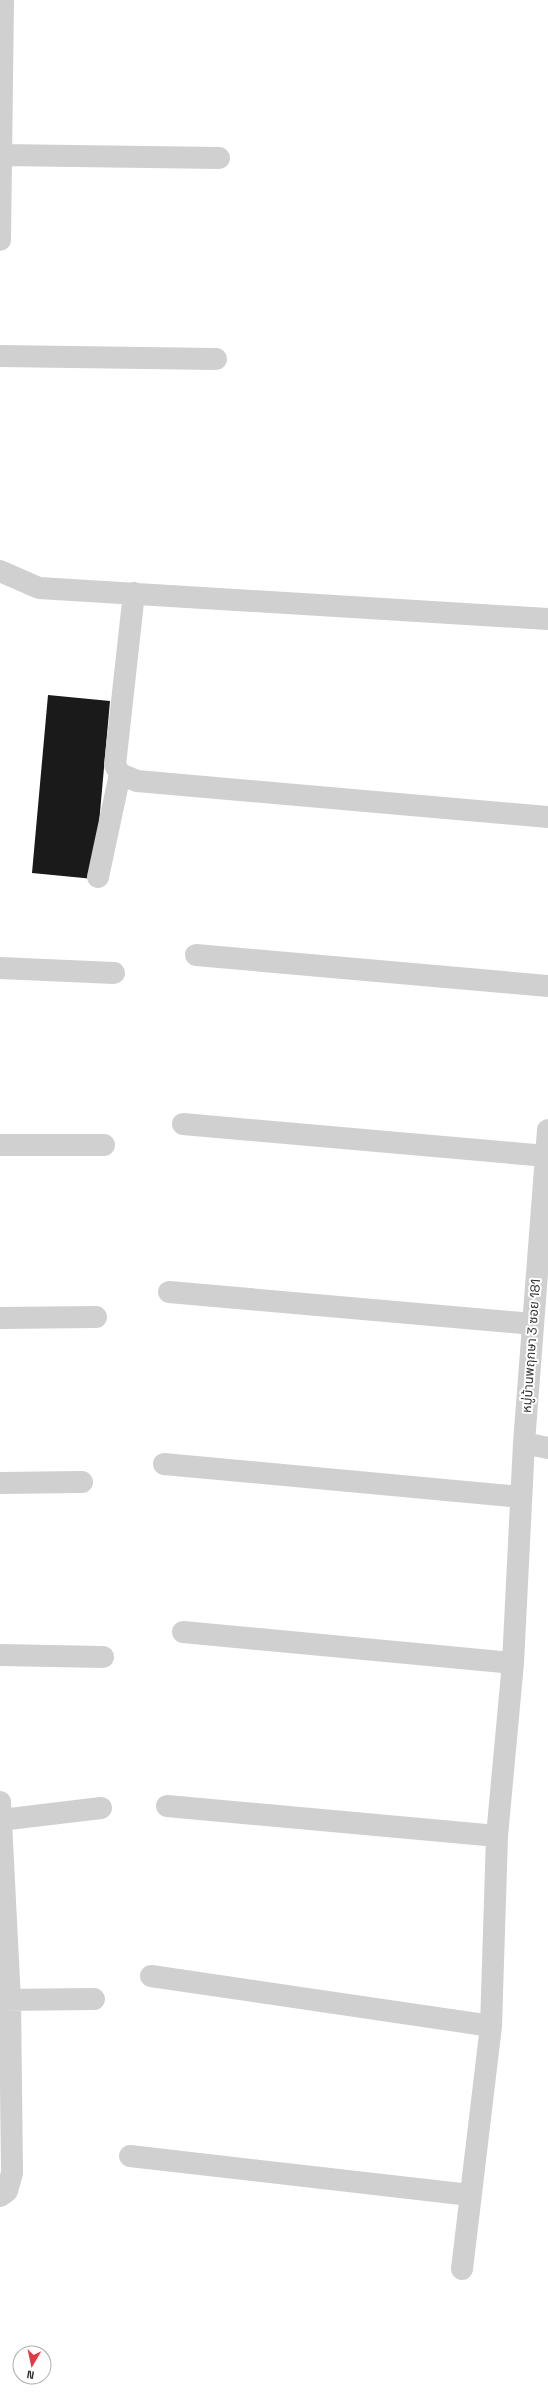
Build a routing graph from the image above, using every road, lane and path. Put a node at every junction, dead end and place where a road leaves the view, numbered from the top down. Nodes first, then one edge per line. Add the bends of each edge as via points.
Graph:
1 (3, 0) edge
2 (1, 92) edge
3 (1, 155) junction
4 (219, 158) dead end
5 (0, 240) edge
6 (0, 356) edge
7 (216, 359) dead end
8 (0, 572) edge
9 (134, 593) junction
10 (548, 619) edge
11 (120, 774) junction
12 (548, 817) edge
13 (98, 877) dead end
14 (196, 955) dead end
15 (0, 968) edge
16 (114, 973) dead end
17 (548, 986) edge
18 (183, 1124) dead end
19 (548, 1130) edge
20 (0, 1144) edge
21 (104, 1145) dead end
22 (546, 1156) junction
23 (543, 1267) edge
24 (169, 1292) dead end
25 (96, 1317) dead end
26 (0, 1318) edge
27 (533, 1324) junction
28 (524, 1443) junction
29 (548, 1448) edge
30 (164, 1464) dead end
31 (82, 1482) dead end
32 (0, 1483) edge
33 (521, 1497) junction
34 (183, 1632) dead end
35 (0, 1655) edge
36 (103, 1657) dead end
37 (513, 1663) junction
38 (167, 1806) dead end
39 (101, 1808) dead end
40 (0, 1814) edge
41 (497, 1836) junction
42 (151, 1976) dead end
43 (94, 1999) dead end
44 (5, 2000) edge
45 (491, 2026) junction
46 (130, 2156) dead end
47 (470, 2195) junction
48 (0, 2196) edge
49 (462, 2269) dead end

1 - 2 street
2 - 3 street
3 - 4 street
3 - 5 street
6 - 7 street
8 - 9 street via 39,588
9 - 10 street
9 - 11 street via 115,765
11 - 12 street via 137,781
11 - 13 street
14 - 17 street
15 - 16 street
18 - 22 street
19 - 22 street, หมู่บ้านพฤกษา 3 ซอย 181
20 - 21 street
22 - 23 street, หมู่บ้านพฤกษา 3 ซอย 181
23 - 27 street, หมู่บ้านพฤกษา 3 ซอย 181
24 - 27 street
25 - 26 street
27 - 28 street, หมู่บ้านพฤกษา 3 ซอย 181
28 - 29 street
28 - 33 street, หมู่บ้านพฤกษา 3 ซอย 181
30 - 33 street
31 - 32 street
33 - 37 street, หมู่บ้านพฤกษา 3 ซอย 181
34 - 37 street
35 - 36 street
37 - 41 street, หมู่บ้านพฤกษา 3 ซอย 181
38 - 41 street
39 - 40 street
40 - 44 street
41 - 45 street, หมู่บ้านพฤกษา 3 ซอย 181
42 - 45 street
43 - 44 street
44 - 48 street via 12,2173 7,2191
45 - 47 street, หมู่บ้านพฤกษา 3 ซอย 181
46 - 47 street
47 - 49 street, หมู่บ้านพฤกษา 3 ซอย 181

